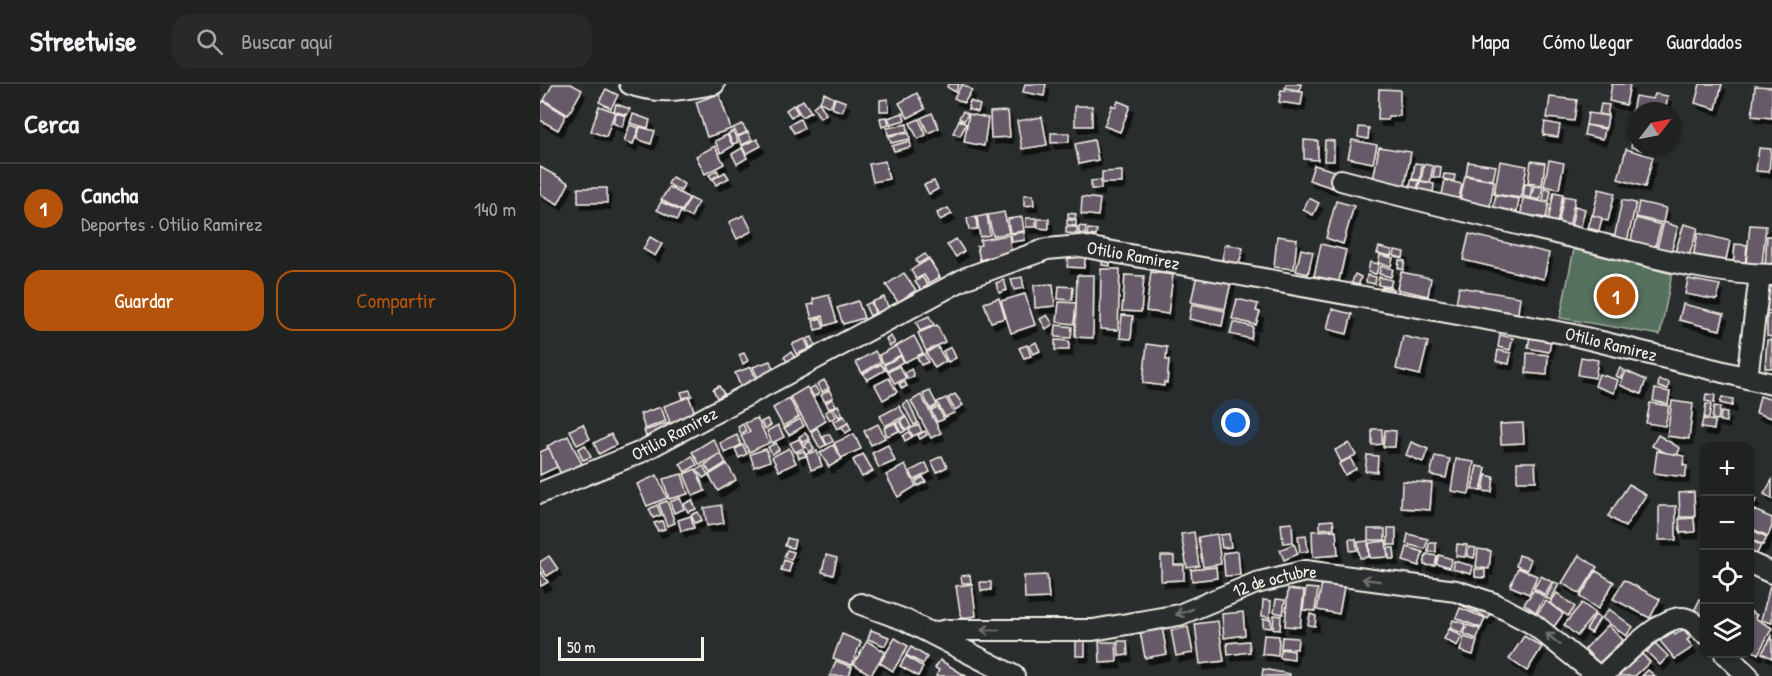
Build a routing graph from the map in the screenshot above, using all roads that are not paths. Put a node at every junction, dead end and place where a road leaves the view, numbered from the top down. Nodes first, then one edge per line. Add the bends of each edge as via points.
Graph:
1 (630, 84) edge
2 (714, 84) edge
3 (1341, 180) dead end
4 (1766, 275) edge
5 (1747, 378) junction
6 (1772, 384) edge
7 (540, 493) edge
8 (1754, 565) edge
9 (1772, 573) edge
10 (861, 604) dead end
11 (1700, 629) edge
12 (932, 633) junction
13 (1729, 658) edge
14 (1014, 676) edge
15 (1600, 676) edge
16 (1748, 676) edge

1 - 2 street via 654,91
3 - 4 street via 1650,256 1734,273
4 - 5 street
5 - 6 street, Otilio Ramirez
5 - 7 street, Otilio Ramirez via 1569,334 1067,246 1047,249 966,278 641,452
8 - 9 street
10 - 12 street
11 - 15 street via 1682,618 1664,624
12 - 14 street
15 -> 12 street, 12 de octubre via 1533,624 1495,604 1456,591 1305,572 1256,583 1179,615 1093,630
13 - 16 street

